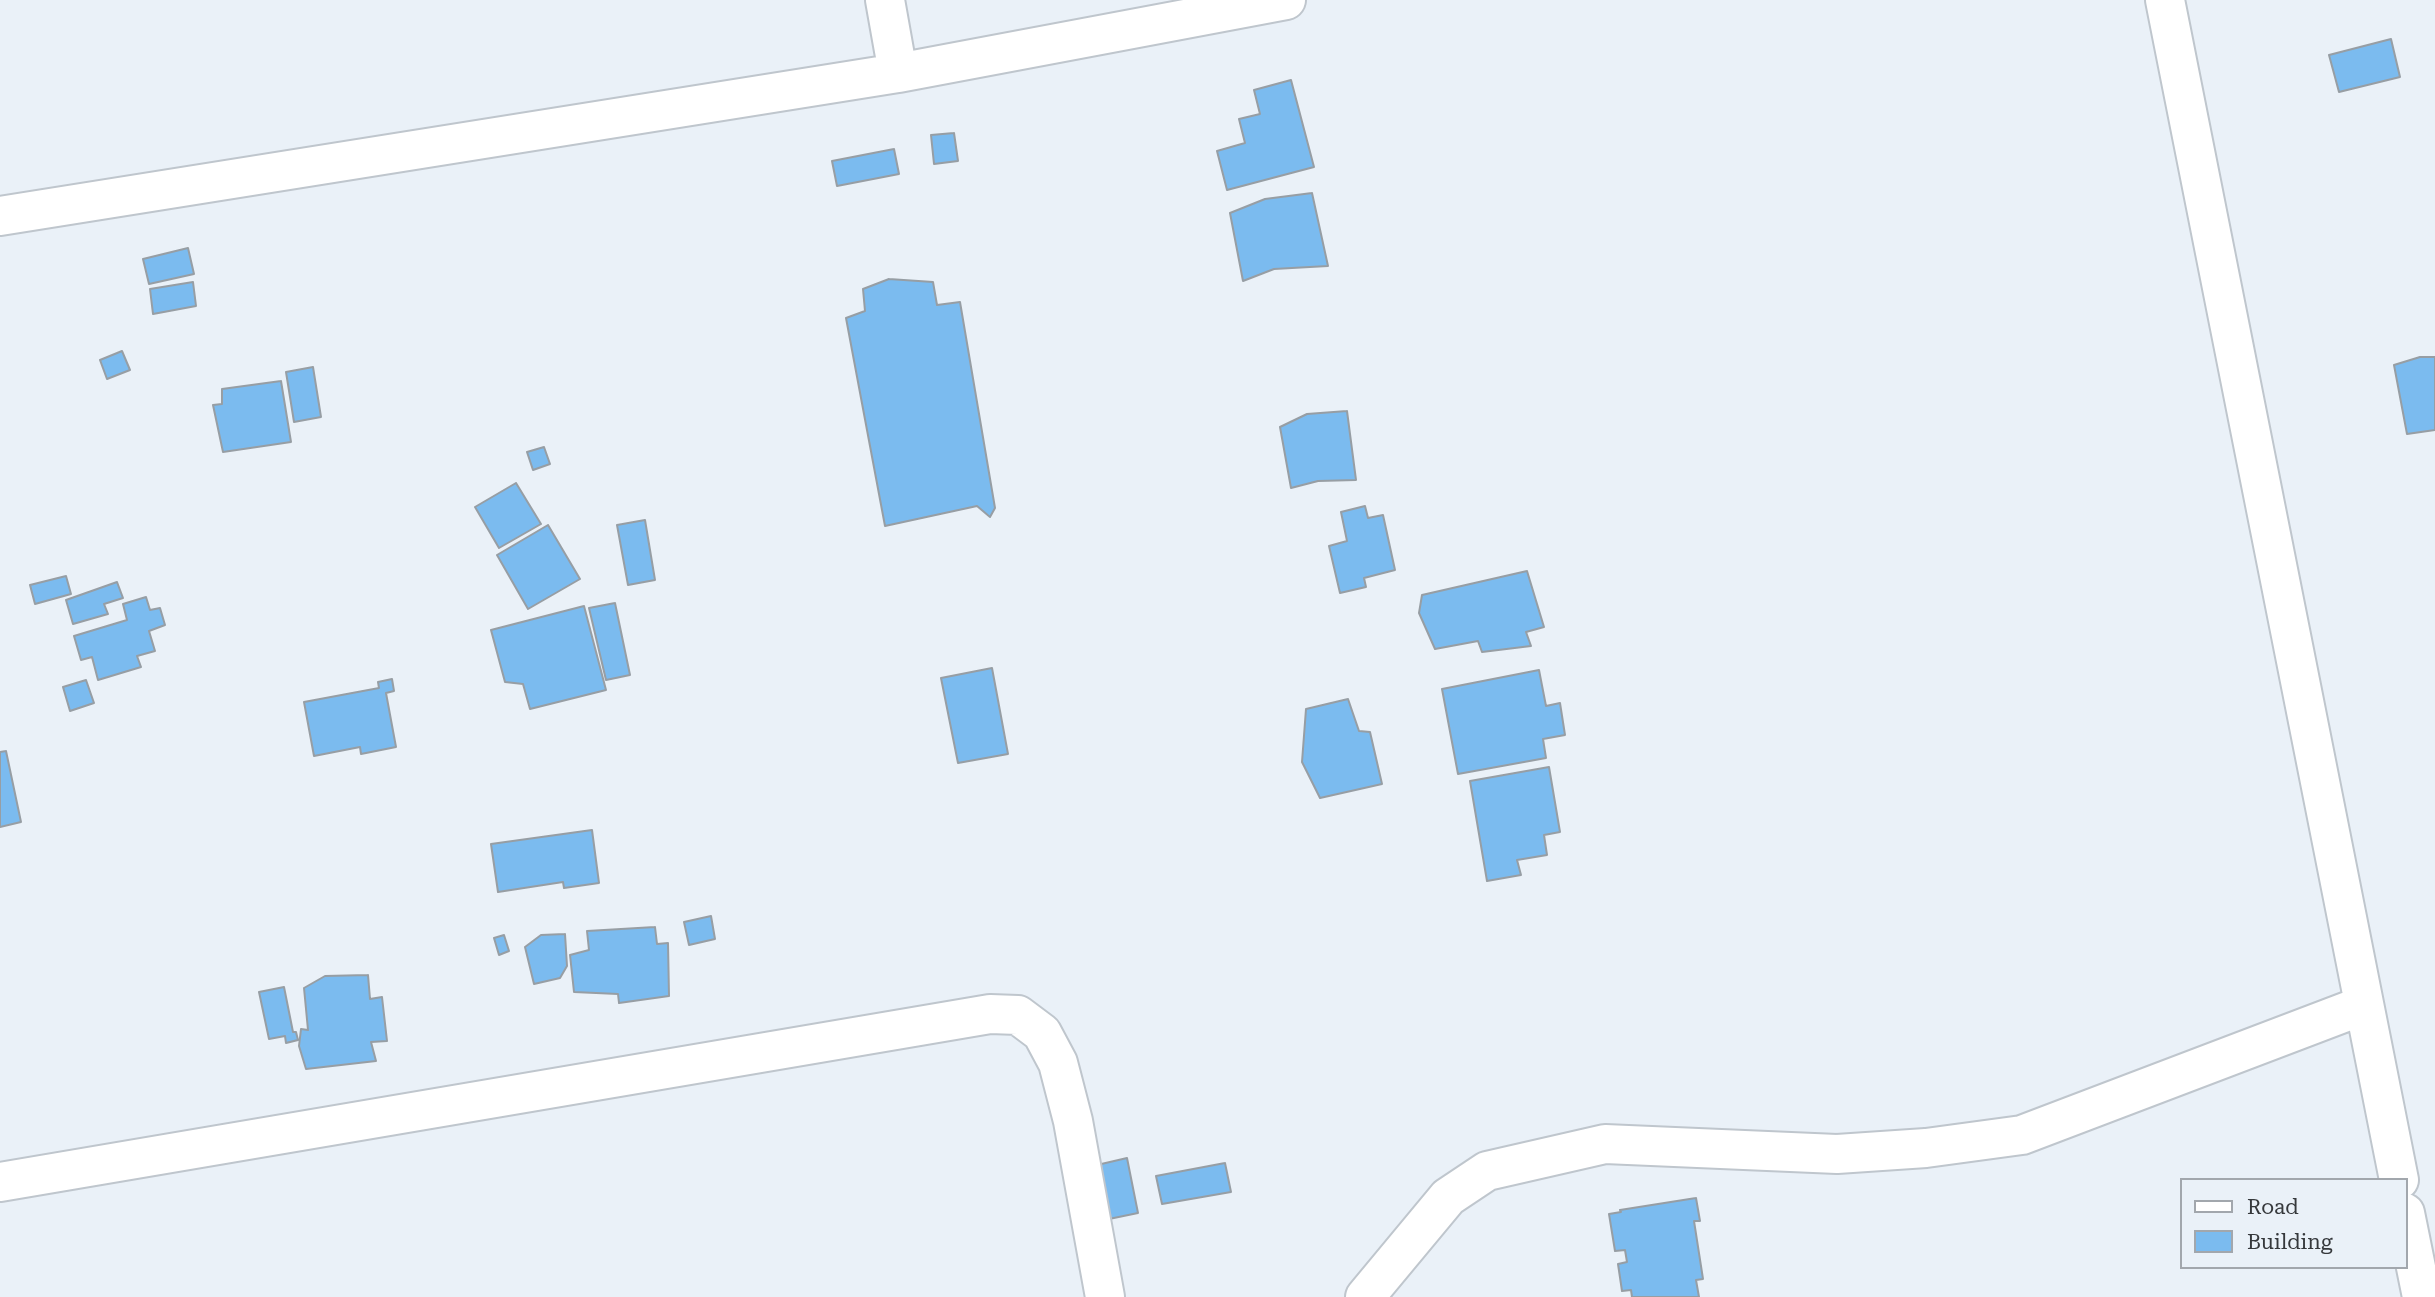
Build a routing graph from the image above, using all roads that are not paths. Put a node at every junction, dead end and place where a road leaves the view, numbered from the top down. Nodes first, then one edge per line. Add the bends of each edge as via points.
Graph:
1 (885, 0) edge
2 (1286, 0) edge
3 (2165, 0) edge
4 (898, 73) junction
5 (0, 216) edge
6 (2364, 1005) junction
7 (2399, 1178) edge
8 (0, 1182) edge
9 (2407, 1220) edge
10 (2426, 1291) edge
11 (1105, 1297) edge
12 (1365, 1297) edge

1 - 4 street
2 - 4 street
3 - 6 street
4 - 5 street
6 - 7 street
6 - 12 street via 2022,1135 1837,1154 1605,1144 1487,1171 1448,1197
8 - 11 street via 990,1014 1018,1015 1042,1033 1059,1063
9 - 10 street

